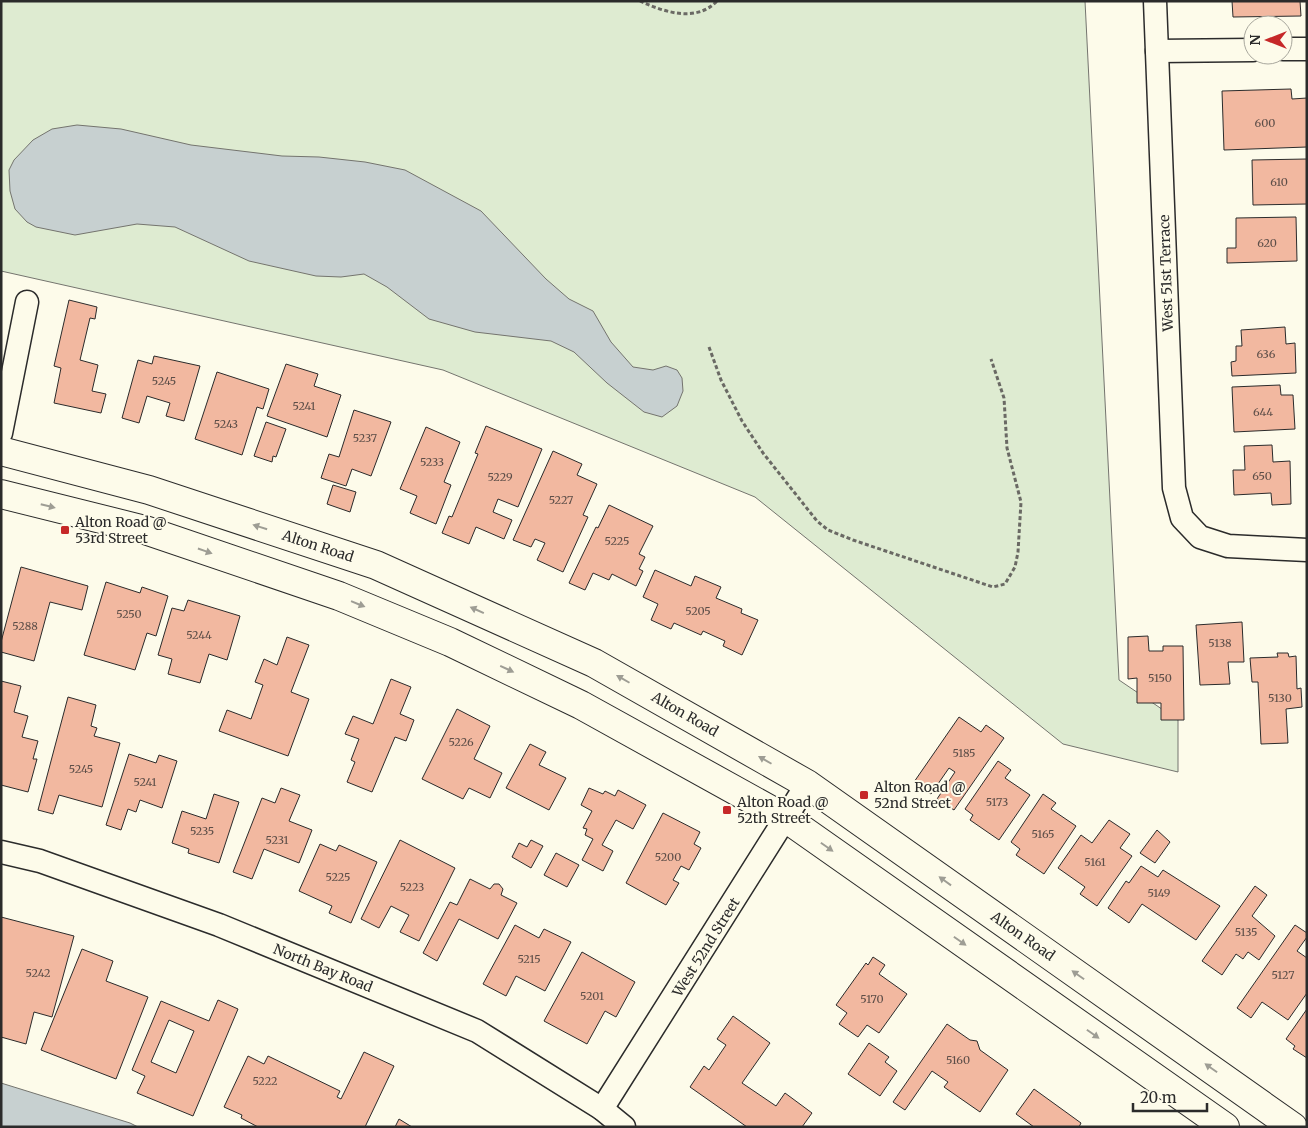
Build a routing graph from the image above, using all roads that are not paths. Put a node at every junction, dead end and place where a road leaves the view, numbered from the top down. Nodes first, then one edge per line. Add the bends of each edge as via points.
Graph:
1 (1155, 1) edge
2 (1293, 49) edge
3 (1307, 49) edge
4 (1243, 50) edge
5 (1157, 51) junction
6 (27, 302) dead end
7 (1, 433) edge
8 (1, 451) edge
9 (1, 494) edge
10 (1307, 550) edge
11 (807, 784) junction
12 (787, 819) junction
13 (1, 852) edge
14 (602, 1109) junction
15 (624, 1127) edge
16 (1225, 1127) edge
17 (1294, 1127) edge

1 - 5 street, West 51st Terrace
2 - 3 street
4 - 5 street
5 - 10 street, West 51st Terrace via 1174,488 1182,518 1200,538 1228,546
6 - 7 street
11 -> 8 main road, Alton Road via 594,663 376,565 149,490
9 -> 12 main road via 144,530 339,596 450,642 581,704
11 - 12 street, West 52nd Street
17 -> 11 main road, Alton Road
12 - 14 street, West 52nd Street
12 -> 16 main road
13 - 14 street, North Bay Road via 40,861 219,925 477,1031
14 - 15 street, North Bay Road

